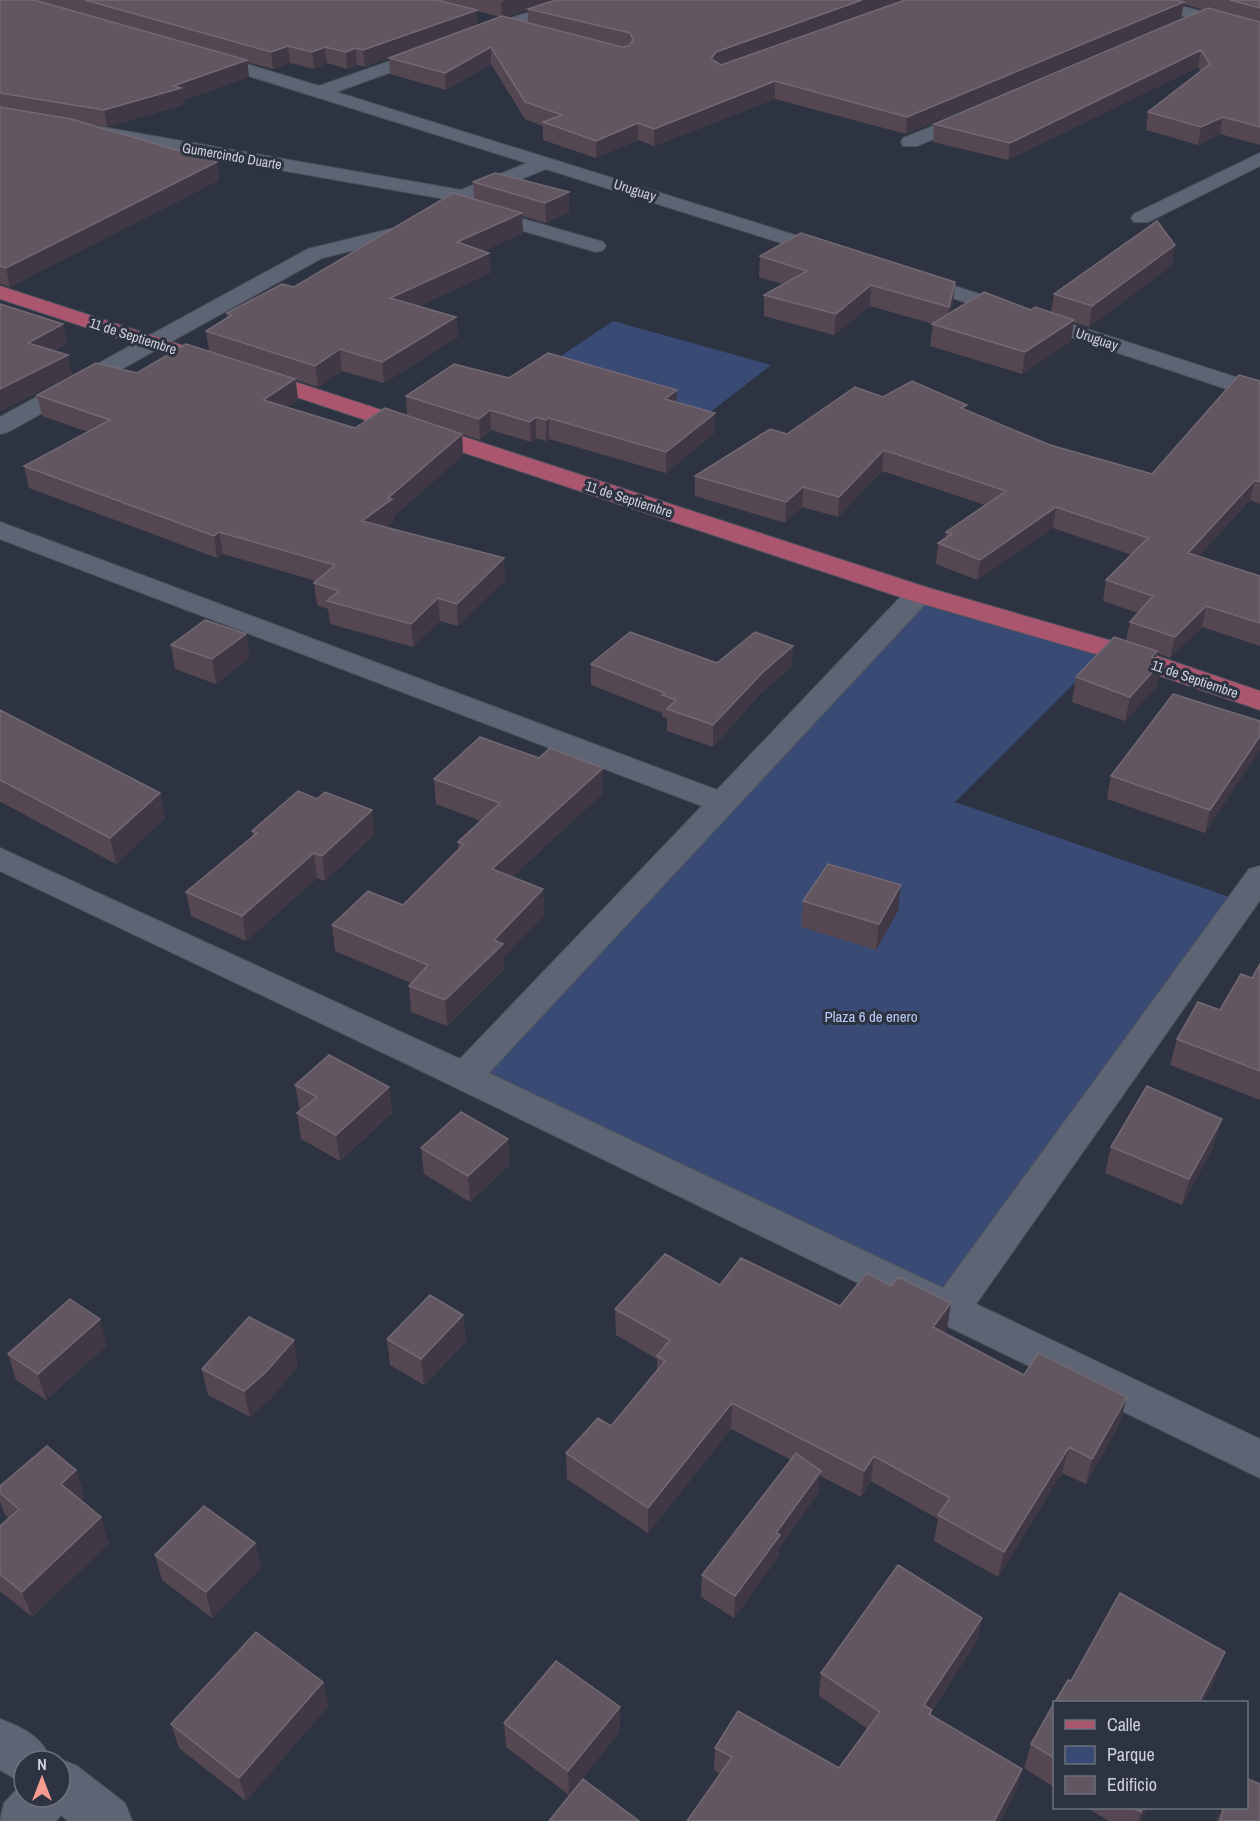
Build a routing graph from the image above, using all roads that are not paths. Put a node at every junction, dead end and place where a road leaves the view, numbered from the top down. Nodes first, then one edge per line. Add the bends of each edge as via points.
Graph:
1 (585, 0) edge
2 (1141, 0) edge
3 (470, 17) edge
4 (1204, 17) junction
5 (503, 25) junction
6 (1182, 26) edge
7 (1260, 32) edge
8 (536, 33) edge
9 (185, 51) edge
10 (322, 91) junction
11 (997, 105) edge
12 (80, 130) edge
13 (910, 142) dead end
14 (1260, 159) edge
15 (547, 162) junction
16 (459, 200) junction
17 (1141, 218) dead end
18 (596, 246) dead end
19 (850, 259) edge
20 (896, 273) edge
21 (0, 292) edge
22 (153, 342) junction
23 (1260, 393) edge
24 (0, 427) edge
25 (0, 530) edge
26 (919, 594) junction
27 (1260, 701) edge
28 (721, 802) junction
29 (0, 858) edge
30 (1260, 876) edge
31 (465, 1076) junction
32 (950, 1309) junction
33 (1260, 1459) edge
34 (72, 1793) edge
35 (33, 1809) edge
36 (22, 1821) edge
37 (107, 1821) edge

1 - 5 street
2 - 4 street
3 - 5 street
4 - 6 street
4 - 7 street
5 - 8 street
5 - 10 street
9 - 10 street, Uruguay
10 - 15 street, Uruguay
11 - 13 street
12 - 16 street, Gumercindo Duarte
14 - 17 street
15 - 16 street
15 - 19 street, Uruguay
16 - 18 street, Gumercindo Duarte
16 - 22 street via 402,232 315,253
20 - 23 street, Uruguay
21 - 22 main road, 11 de Septiembre
22 - 24 street
22 - 26 main road, 11 de Septiembre
25 - 28 street
26 - 27 main road, 11 de Septiembre via 1109,649
26 - 28 street
28 - 31 street
29 - 31 street
30 - 32 street
31 - 32 street
32 - 33 street
34 - 37 street
35 - 36 street

